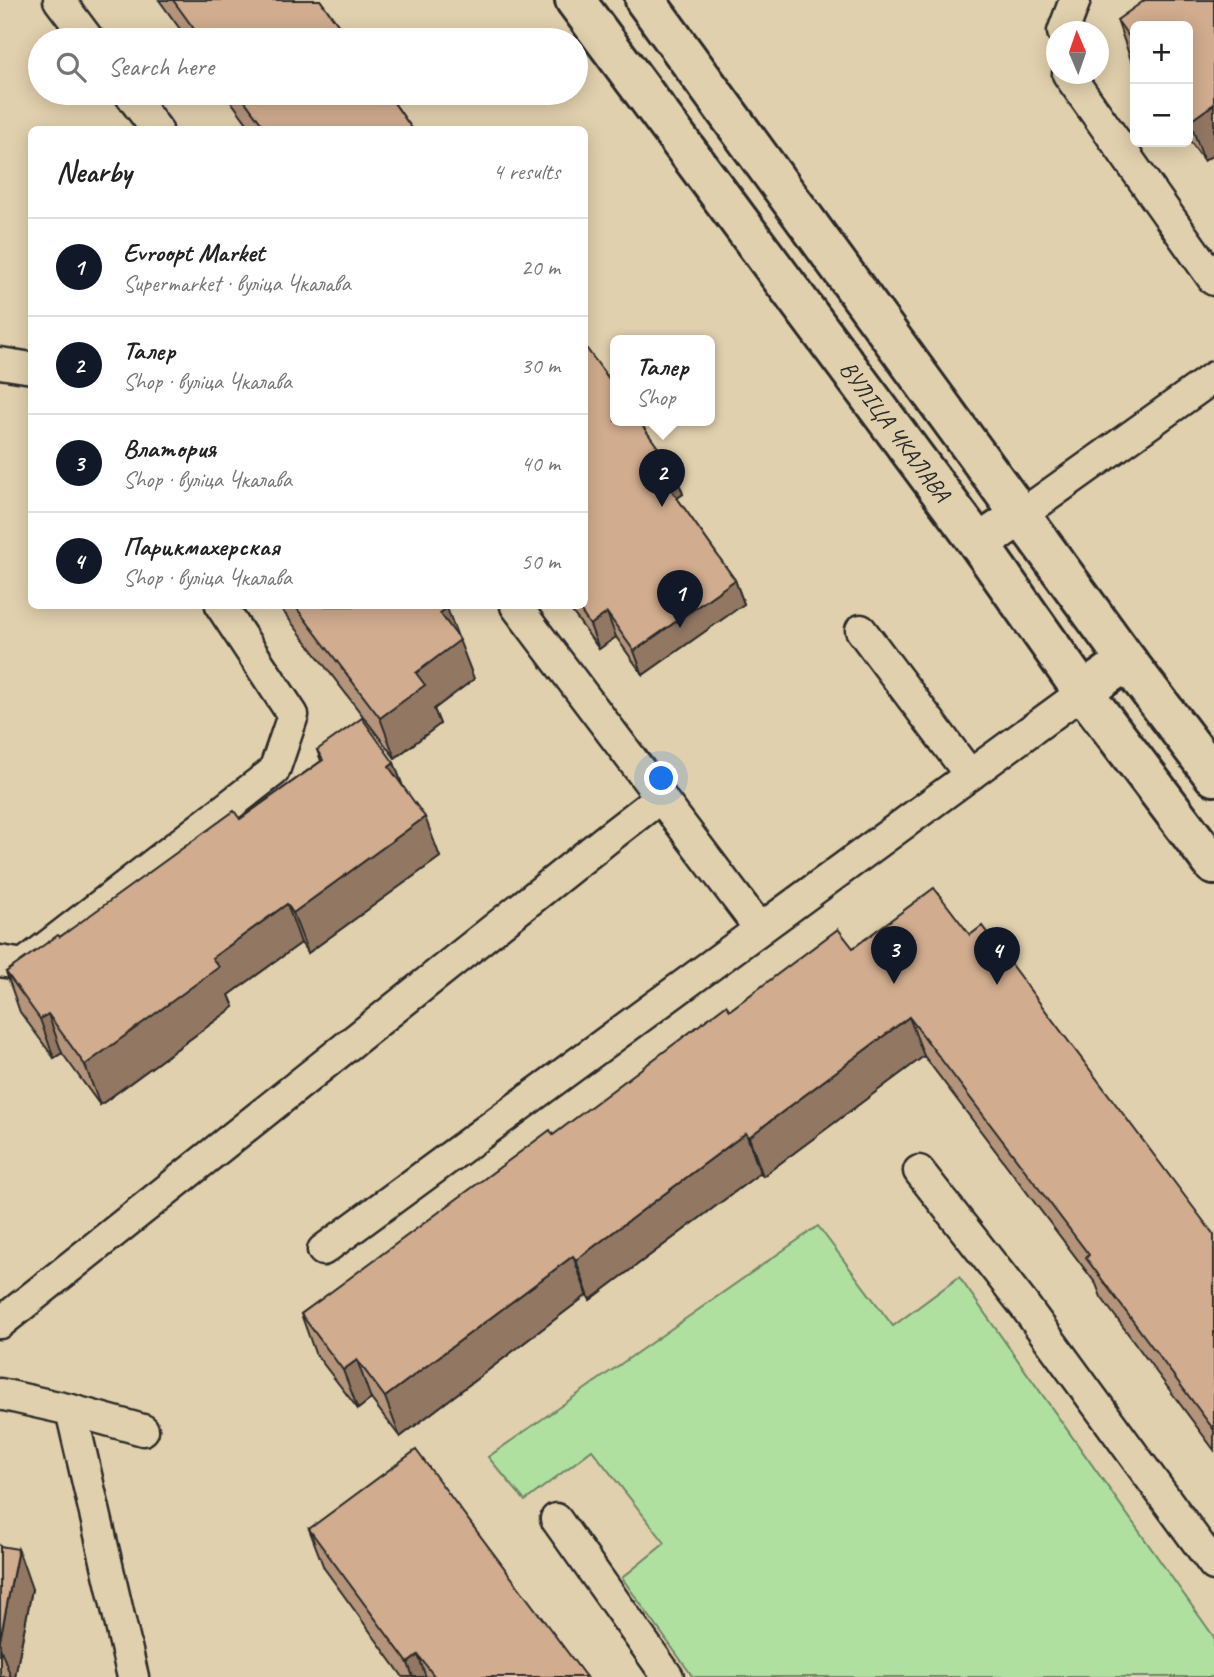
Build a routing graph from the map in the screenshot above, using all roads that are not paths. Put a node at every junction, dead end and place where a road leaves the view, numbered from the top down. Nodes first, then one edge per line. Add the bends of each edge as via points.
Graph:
1 (59, 0) edge
2 (575, 0) edge
3 (645, 0) edge
4 (1075, 0) edge
5 (1067, 21) edge
6 (80, 28) edge
7 (1075, 84) edge
8 (138, 105) edge
9 (154, 126) edge
10 (1214, 280) edge
11 (0, 363) edge
12 (28, 367) edge
13 (1214, 377) edge
14 (1021, 515) junction
15 (979, 544) junction
16 (223, 609) edge
17 (518, 609) edge
18 (861, 630) dead end
19 (1127, 661) junction
20 (1083, 692) junction
21 (970, 775) junction
22 (1214, 776) edge
23 (661, 797) junction
24 (1214, 865) edge
25 (760, 929) junction
26 (0, 961) edge
27 (919, 1171) dead end
28 (323, 1250) dead end
29 (0, 1323) edge
30 (0, 1394) edge
31 (71, 1410) junction
32 (144, 1430) dead end
33 (556, 1520) dead end
34 (1214, 1565) edge
35 (133, 1677) edge
36 (668, 1677) edge

1 - 6 lane
2 - 15 main road, ВУЛІЦА ЧКАЛАВА
3 - 14 main road
4 - 5 lane
7 - 10 lane
8 - 9 lane
11 - 12 lane
13 - 14 lane
14 - 15 main road
14 - 19 main road
15 - 20 main road, ВУЛІЦА ЧКАЛАВА
16 - 26 lane via 293,715 274,771 23,965
17 - 23 lane
18 - 21 lane
19 - 20 main road
19 - 22 main road
20 - 21 lane
20 - 24 main road, ВУЛІЦА ЧКАЛАВА
21 - 25 lane
23 - 25 lane
23 - 29 lane
25 - 28 lane
27 - 34 lane
30 - 31 lane
31 - 32 lane
31 - 35 lane
33 - 36 lane

